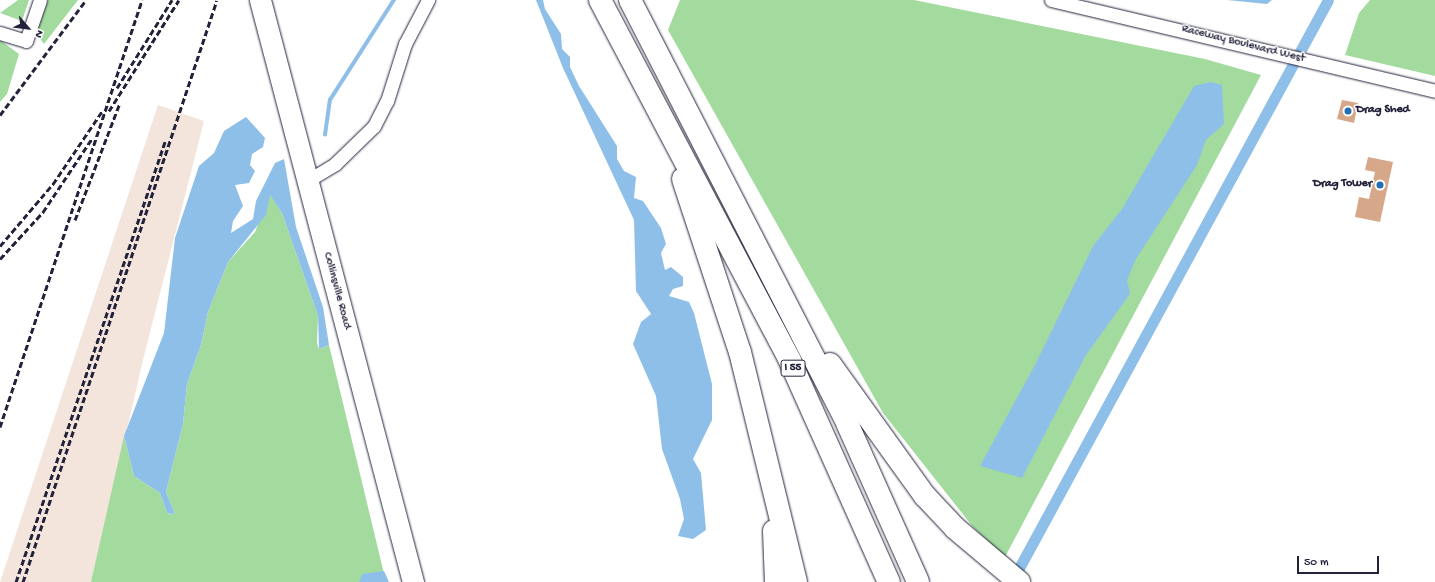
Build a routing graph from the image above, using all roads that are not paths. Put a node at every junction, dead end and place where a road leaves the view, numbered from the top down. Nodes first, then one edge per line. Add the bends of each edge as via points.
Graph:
1 (40, 0) edge
2 (260, 0) edge
3 (428, 0) edge
4 (600, 0) edge
5 (630, 0) edge
6 (1051, 0) edge
7 (0, 33) edge
8 (1435, 91) edge
9 (683, 160) junction
10 (308, 181) junction
11 (800, 331) junction
12 (771, 478) junction
13 (413, 582) edge
14 (776, 582) edge
15 (796, 582) edge
16 (889, 582) edge
17 (918, 582) edge
18 (1019, 582) edge

1 - 7 street via 26,41
2 - 10 main road, Collinsville Road
3 - 10 street via 405,44 387,101 374,126 335,164
4 - 9 highway, I 55
5 - 11 highway, I 55
6 - 8 street, Raceway Boulevard West
9 - 12 highway via 684,189 723,291
9 - 16 highway, I 55 via 790,361
10 - 13 main road, Collinsville Road
11 - 17 highway, I 55 via 847,423
11 - 18 highway via 822,352 890,451 925,496 990,559
12 - 14 highway
12 - 15 highway

